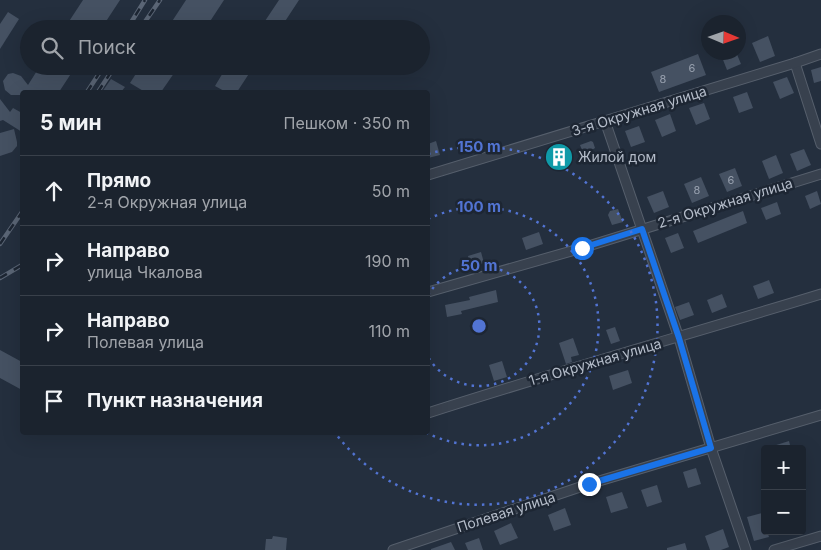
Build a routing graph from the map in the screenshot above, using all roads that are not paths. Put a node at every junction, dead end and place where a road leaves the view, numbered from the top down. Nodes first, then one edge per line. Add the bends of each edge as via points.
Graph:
1 (821, 54) edge
2 (795, 63) junction
3 (605, 121) junction
4 (821, 144) edge
5 (430, 174) edge
6 (821, 174) edge
7 (642, 229) junction
8 (430, 291) edge
9 (821, 294) edge
10 (679, 338) junction
11 (430, 412) edge
12 (821, 415) edge
13 (711, 448) junction
14 (821, 536) edge
15 (393, 550) edge
16 (746, 550) edge
17 (774, 550) edge

1 - 2 street, 3-я Окружная улица
2 - 3 street, 3-я Окружная улица
2 - 4 street
3 - 5 street, 3-я Окружная улица
3 - 7 street
6 - 7 street, 2-я Окружная улица
7 - 8 street, 2-я Окружная улица
7 - 10 street
9 - 10 street, 1-я Окружная улица
10 - 11 street, 1-я Окружная улица
10 - 13 street
12 - 13 street, Полевая улица
13 - 15 street, Полевая улица via 589,484
13 - 16 street
14 - 17 street

